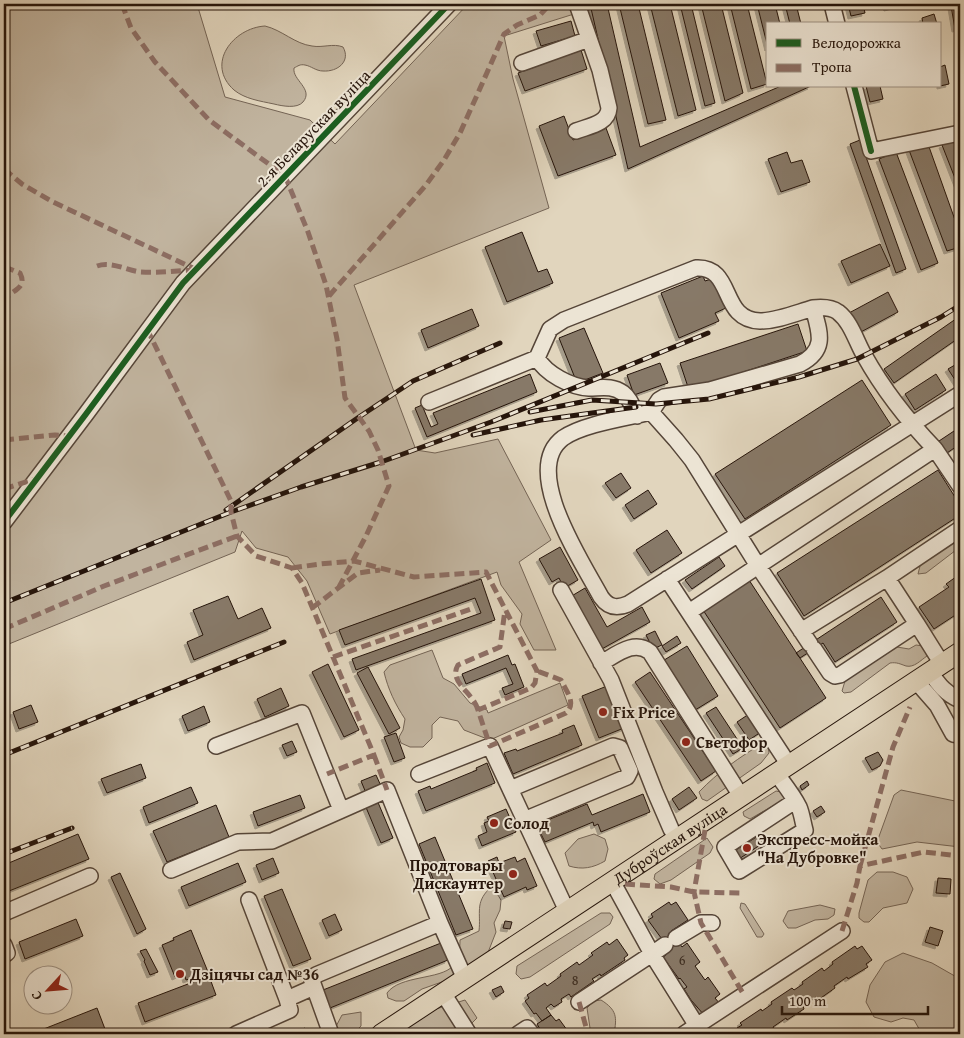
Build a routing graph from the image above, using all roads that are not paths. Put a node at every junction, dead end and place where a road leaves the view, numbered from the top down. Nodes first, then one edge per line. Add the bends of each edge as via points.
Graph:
1 (449, 4) edge
2 (577, 4) edge
3 (832, 4) edge
4 (836, 22) edge
5 (589, 40) junction
6 (522, 63) dead end
7 (855, 88) edge
8 (576, 131) dead end
9 (960, 133) edge
10 (813, 308) junction
11 (537, 358) junction
12 (960, 394) edge
13 (429, 402) dead end
14 (644, 414) junction
15 (911, 424) junction
16 (936, 449) junction
17 (960, 486) edge
18 (4, 522) edge
19 (960, 529) edge
20 (738, 533) junction
21 (758, 566) junction
22 (887, 578) junction
23 (667, 579) junction
24 (561, 590) dead end
25 (689, 612) junction
26 (917, 624) junction
27 (801, 631) junction
28 (960, 652) edge
29 (601, 663) junction
30 (929, 672) junction
31 (957, 695) edge
32 (960, 735) edge
33 (216, 746) dead end
34 (782, 769) junction
35 (419, 774) dead end
36 (510, 789) junction
37 (741, 796) junction
38 (797, 805) junction
39 (341, 810) junction
40 (524, 820) junction
41 (676, 839) junction
42 (171, 870) dead end
43 (90, 876) dead end
44 (612, 881) junction
45 (249, 900) dead end
46 (566, 911) junction
47 (4, 912) edge
48 (440, 923) junction
49 (712, 923) dead end
50 (842, 931) dead end
51 (4, 945) edge
52 (652, 954) junction
53 (4, 955) edge
54 (465, 979) junction
55 (314, 987) junction
56 (443, 993) junction
57 (288, 999) junction
58 (579, 1002) dead end
59 (697, 1026) junction
60 (236, 1034) edge
61 (332, 1034) edge
62 (381, 1034) edge
63 (469, 1034) edge
64 (518, 1034) edge
65 (532, 1034) edge
66 (684, 1034) edge

1 - 18 street, 2-я Беларуская вуліца via 170,298
2 - 5 street
3 - 4 street
5 - 6 street
5 - 8 street via 600,70 609,113 604,120
7 - 9 street via 871,150
10 - 11 street via 766,321 746,318 733,308 717,275 707,269 696,268 564,320 550,330
10 - 14 street via 820,344 808,360 721,388 664,397
10 - 15 street via 827,307 842,316
11 - 13 street
11 - 14 street via 546,370 566,381 586,388 606,387 621,391
12 - 15 street
14 - 20 street via 685,450
14 - 23 street via 582,429 563,438 549,461 549,485 566,533 605,603 622,606
15 - 16 street
15 - 20 street
16 - 17 street
16 - 21 street
19 - 22 street
20 - 21 street
20 - 23 street
21 - 25 street
21 - 27 street
22 - 26 street
22 - 27 street
23 - 25 street
24 - 29 street
25 - 34 street
26 - 27 street via 835,676
26 - 30 street
28 - 30 main road, Дуброўская вуліца
29 - 37 street via 634,646 650,652
29 - 41 street via 611,680
30 - 31 street via 940,687
30 - 32 street via 937,705 953,734
30 - 34 main road, Дуброўская вуліца
33 - 39 street via 302,713
34 - 37 main road, Дуброўская вуліца
34 - 38 street
35 - 36 street via 490,746
36 - 40 street
36 - 40 street via 613,746 620,748 630,771 627,777
37 - 41 main road, Дуброўская вуліца
38 - 38 street via 725,847 739,871 805,830
39 - 42 street via 272,841 238,842
39 - 48 street via 387,790
40 - 46 street
41 - 44 main road, Дуброўская вуліца
43 - 47 street
44 - 46 main road, Дуброўская вуліца
44 - 52 street
45 - 57 street
46 - 54 main road, Дуброўская вуліца
48 - 54 street
48 - 55 street via 316,975 312,981
49 - 52 street via 700,923
50 - 59 street
51 - 53 street via 7,954
52 - 58 street
52 - 59 street
54 - 56 main road, Дуброўская вуліца
55 - 57 street
55 - 61 street
56 - 62 main road, Дуброўская вуліца
56 - 63 street
57 - 60 street via 290,1010
59 - 66 street
64 - 65 street via 528,1028

